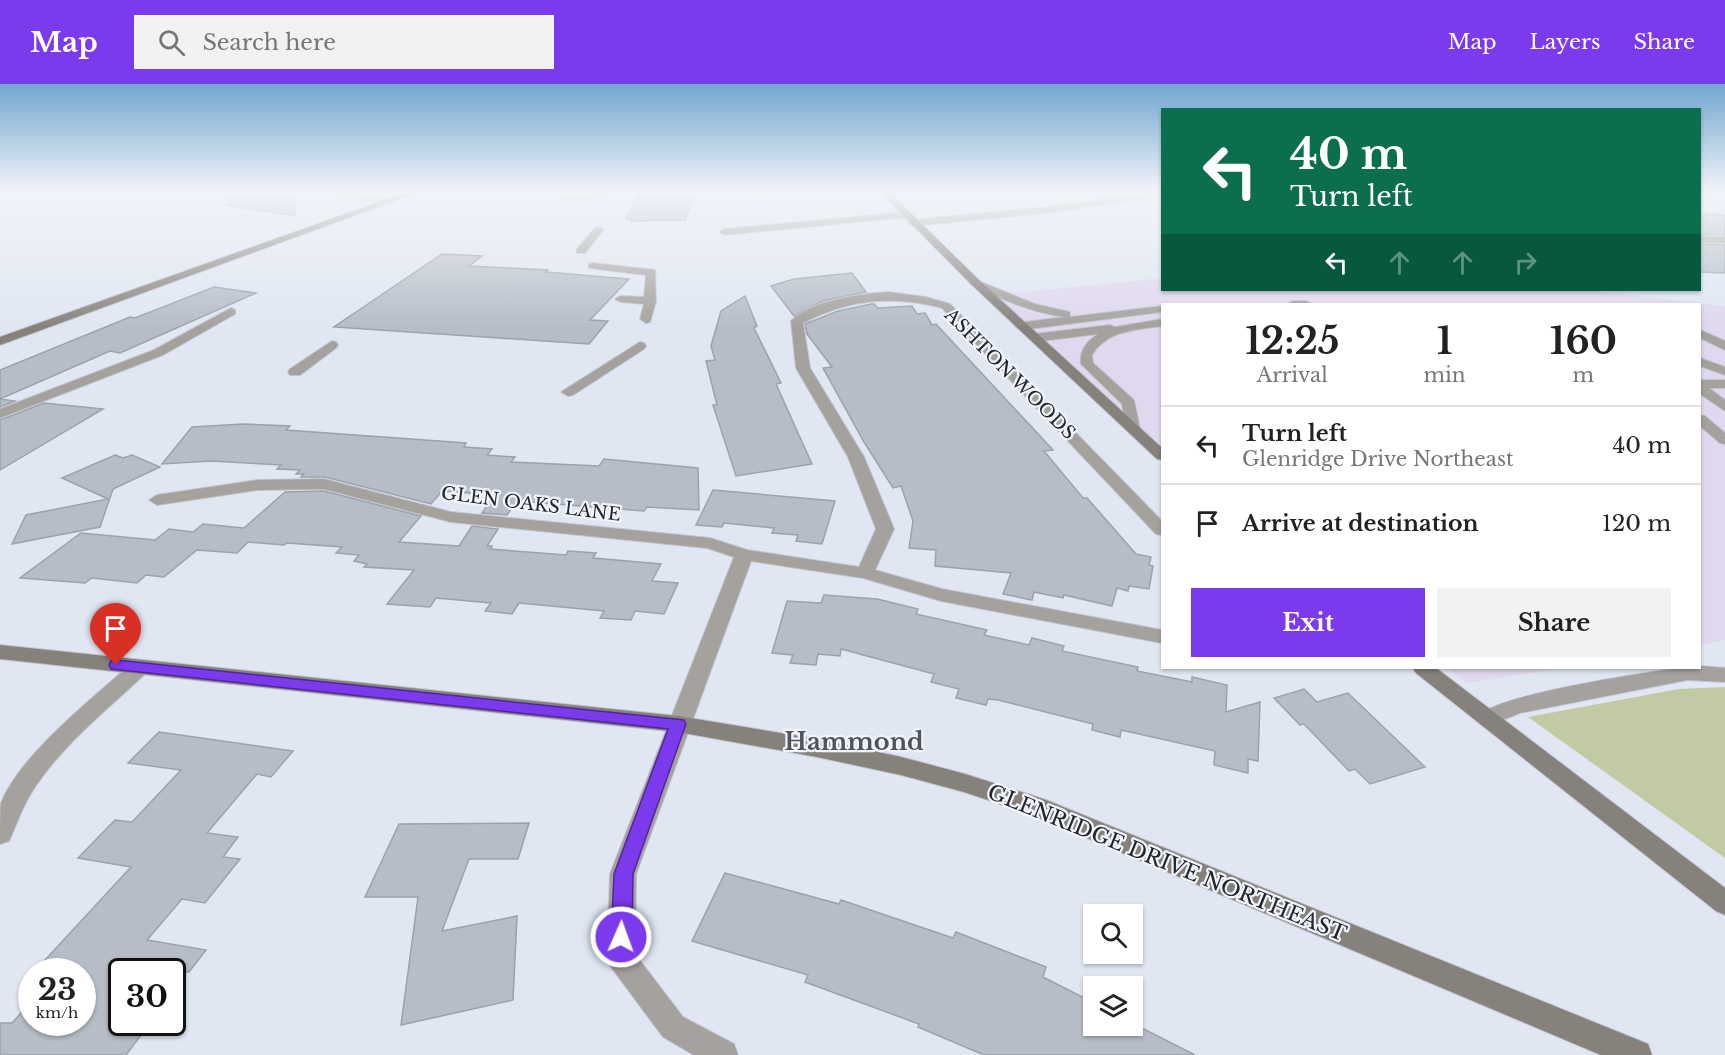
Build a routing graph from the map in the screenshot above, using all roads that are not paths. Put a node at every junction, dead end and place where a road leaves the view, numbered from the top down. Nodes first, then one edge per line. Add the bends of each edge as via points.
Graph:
1 (289, 237) edge
2 (592, 237) edge
3 (928, 237) edge
4 (1701, 239) edge
5 (1725, 240) edge
6 (581, 251) dead end
7 (593, 266) dead end
8 (976, 283) junction
9 (621, 299) dead end
10 (650, 301) junction
11 (1161, 309) edge
12 (231, 312) dead end
13 (1091, 317) junction
14 (646, 319) dead end
15 (1161, 323) edge
16 (1022, 326) junction
17 (1131, 327) junction
18 (1701, 334) edge
19 (1701, 334) edge
20 (1725, 335) edge
21 (1034, 338) junction
22 (0, 341) edge
23 (332, 345) dead end
24 (640, 346) dead end
25 (1725, 346) edge
26 (1701, 362) edge
27 (296, 372) dead end
28 (1725, 372) edge
29 (1725, 384) edge
30 (1701, 386) edge
31 (1701, 387) edge
32 (568, 392) dead end
33 (1725, 407) edge
34 (0, 414) edge
35 (1701, 420) edge
36 (1133, 429) junction
37 (1725, 440) edge
38 (1161, 455) edge
39 (157, 500) dead end
40 (1161, 529) edge
41 (744, 555) junction
42 (865, 573) junction
43 (1161, 637) edge
44 (0, 652) edge
45 (140, 668) junction
46 (1424, 669) edge
47 (1725, 675) edge
48 (1488, 718) junction
49 (678, 724) junction
50 (0, 834) edge
51 (1725, 903) edge
52 (723, 1055) edge
53 (1637, 1055) edge

1 - 22 street
2 - 6 street
3 - 8 street
4 - 5 street
7 - 10 street via 651,272
8 - 13 street via 1018,304
8 - 16 street
9 - 10 street
10 - 14 street
11 - 13 street
12 - 34 street via 193,337 135,363
13 - 16 street
15 - 17 street
16 - 21 street
17 - 21 street
17 - 36 street via 1097,340 1086,355 1087,364 1129,403
18 - 20 street
19 - 25 street
21 - 36 street
23 - 27 street
24 - 32 street
26 - 28 street
29 - 30 street
31 - 33 street
35 - 37 street
36 - 38 street
39 - 41 street, GLEN OAKS LANE via 257,485 324,484 451,517 710,543
40 - 42 street, ASHTON WOODS via 946,306 921,298 849,298 797,321 803,368 856,458 885,529
41 - 42 street, GLEN OAKS LANE
41 - 49 street
42 - 43 street via 941,595
44 - 45 street, GLENRIDGE DRIVE NORTHEAST
45 - 49 street, GLENRIDGE DRIVE NORTHEAST
45 - 50 street via 45,755 5,818
46 - 48 street
47 - 48 street via 1687,673 1516,706
48 - 51 street
49 - 52 street via 623,874 621,958 673,1027
49 - 53 street, GLENRIDGE DRIVE NORTHEAST via 901,766 1038,807

